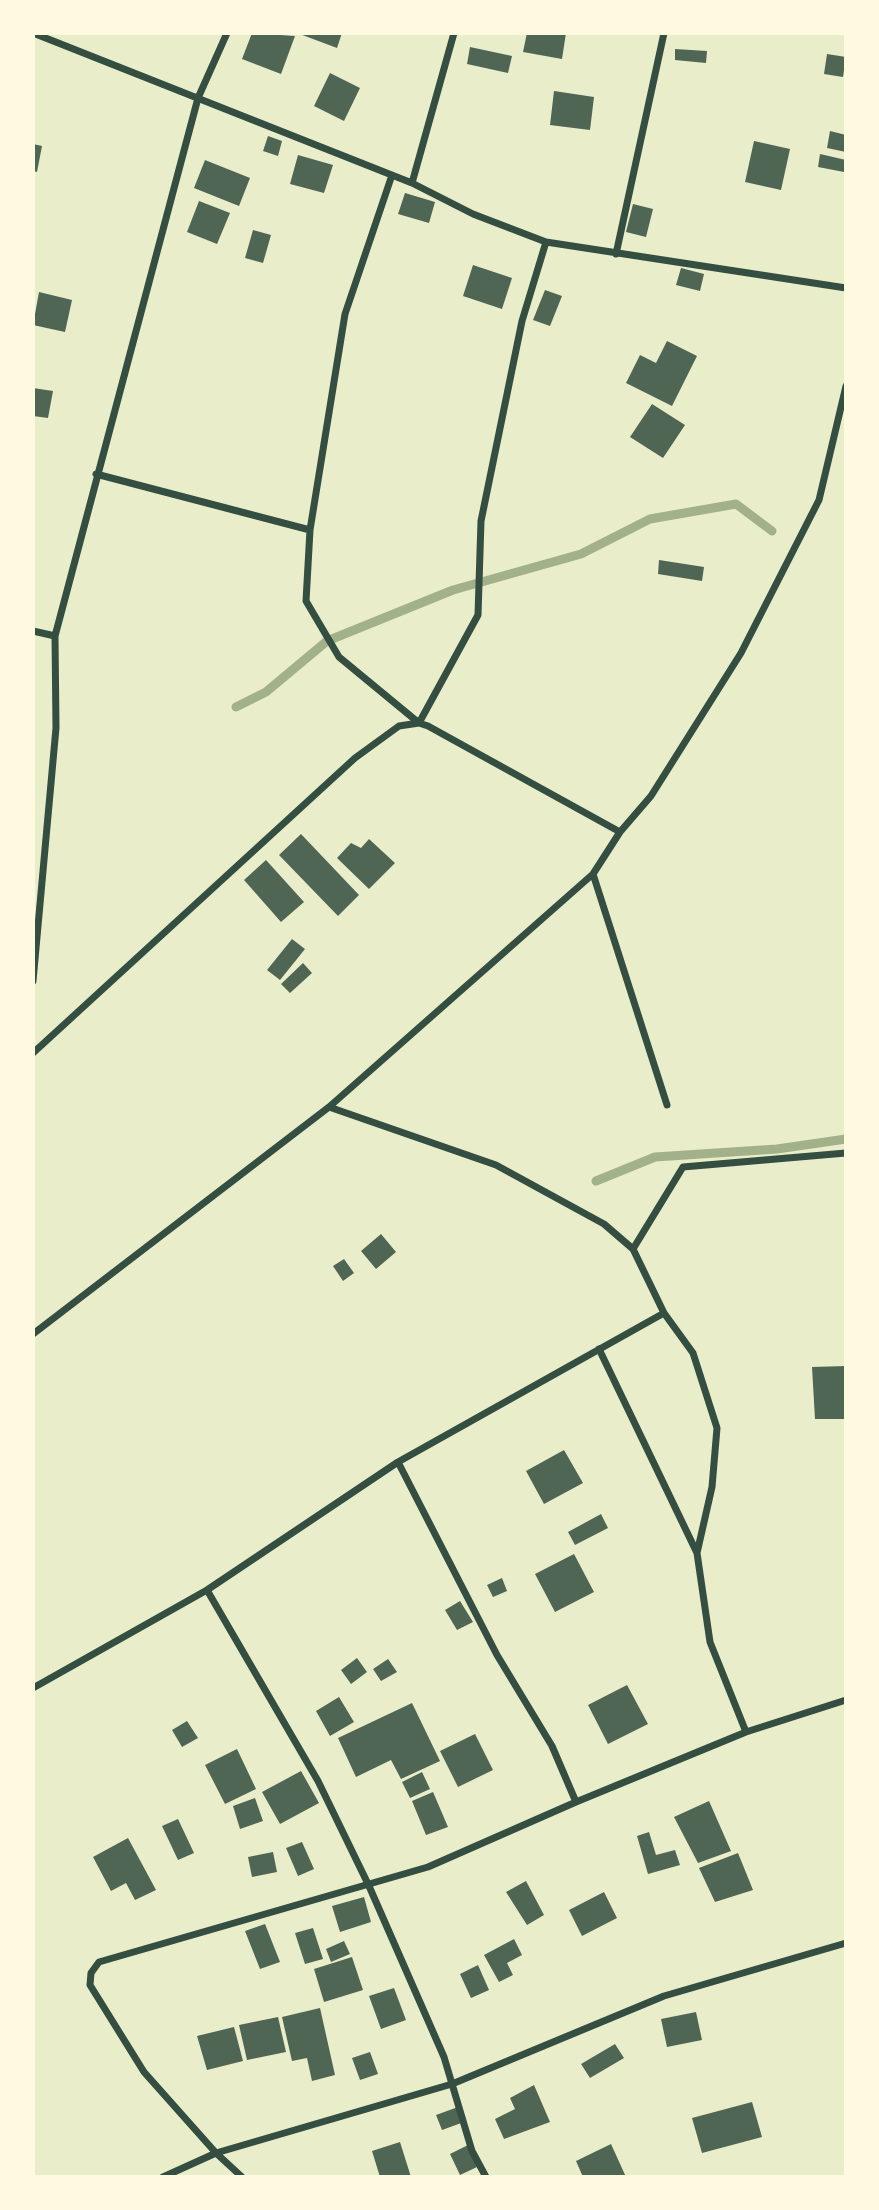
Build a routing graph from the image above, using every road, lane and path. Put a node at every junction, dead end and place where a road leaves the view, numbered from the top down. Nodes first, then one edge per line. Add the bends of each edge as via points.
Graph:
1 (33, 33) edge
2 (227, 33) edge
3 (454, 33) edge
4 (664, 33) edge
5 (198, 98) junction
6 (392, 175) junction
7 (412, 183) junction
8 (545, 242) junction
9 (616, 254) junction
10 (846, 288) edge
11 (846, 386) edge
12 (96, 474) junction
13 (310, 530) junction
14 (33, 631) edge
15 (55, 636) junction
16 (419, 723) junction
17 (620, 832) junction
18 (593, 874) junction
19 (33, 981) edge
20 (33, 1053) edge
21 (667, 1105) dead end
22 (329, 1107) junction
23 (846, 1153) edge
24 (633, 1250) junction
25 (664, 1313) junction
26 (33, 1334) edge
27 (599, 1349) junction
28 (398, 1462) junction
29 (697, 1553) junction
30 (207, 1590) junction
31 (33, 1688) edge
32 (846, 1700) edge
33 (746, 1732) junction
34 (576, 1802) junction
35 (369, 1886) junction
36 (846, 1943) edge
37 (452, 2084) junction
38 (216, 2153) junction
39 (163, 2177) edge
40 (242, 2177) edge
41 (486, 2177) edge

1 - 5 street
2 - 5 street
3 - 7 street
4 - 9 street
5 - 6 street
5 - 12 street
6 - 7 street
6 - 13 street via 345,314
7 - 8 street via 473,214
8 - 9 street
8 - 16 street via 522,321 481,521 478,615
9 - 10 street
11 - 17 street via 818,500 741,653 651,796
12 - 13 street
12 - 15 street
13 - 16 street via 306,601 327,641 339,657
14 - 15 street
15 - 19 street via 56,728
16 - 17 street
16 - 20 street via 399,726 355,758
17 - 18 street
18 - 21 street
18 - 22 street
22 - 24 street via 496,1165 604,1224
22 - 26 street
23 - 24 street via 683,1167
24 - 25 street
25 - 27 street
25 - 29 street via 693,1353 717,1428 712,1487
27 - 28 street
27 - 29 street
28 - 30 street
28 - 34 street via 497,1655 552,1746
29 - 33 street via 710,1642
30 - 31 street
30 - 35 street via 318,1781
32 - 33 street
33 - 34 street
34 - 35 street via 449,1859
35 - 37 street
35 - 38 street via 99,1962 91,1973 90,1985 144,2072
36 - 37 street via 664,1996
37 - 38 street
37 - 41 street via 472,2151
38 - 39 street
38 - 40 street

